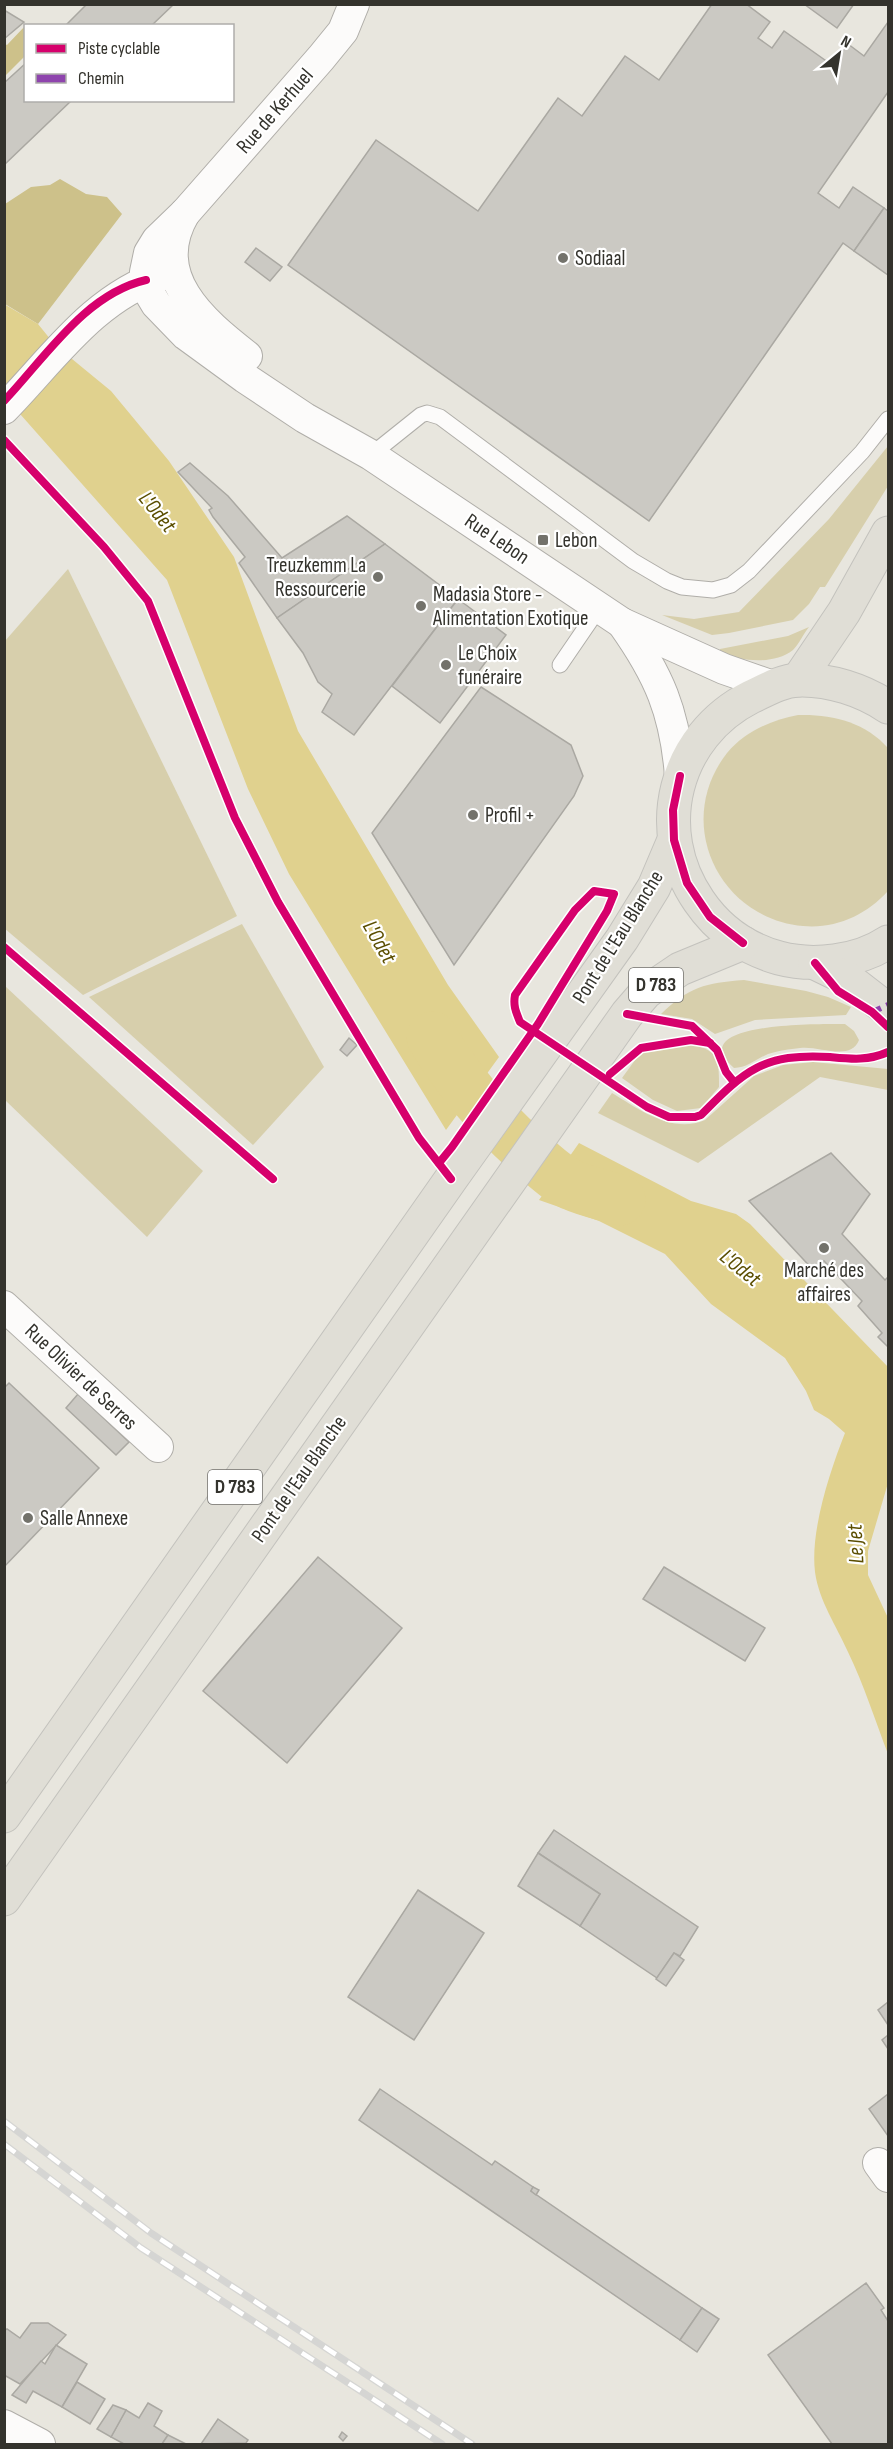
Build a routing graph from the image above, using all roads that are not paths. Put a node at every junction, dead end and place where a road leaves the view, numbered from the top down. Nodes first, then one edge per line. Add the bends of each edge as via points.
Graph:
1 (354, 4) edge
2 (186, 212) junction
3 (175, 271) junction
4 (146, 280) junction
5 (7, 406) edge
6 (888, 419) edge
7 (371, 455) junction
8 (888, 533) edge
9 (611, 615) junction
10 (560, 665) dead end
11 (786, 683) junction
12 (888, 706) edge
13 (680, 777) junction
14 (674, 840) junction
15 (888, 942) edge
16 (743, 943) junction
17 (815, 963) junction
18 (888, 1010) edge
19 (4, 1306) edge
20 (158, 1447) dead end
21 (4, 1816) edge
22 (4, 1899) edge
23 (4, 2425) edge
24 (40, 2445) edge

1 - 2 street, Rue de Kerhuel via 333,44
2 - 3 street, Rue de Kerhuel via 176,233
2 - 4 street, Rue de Kerhuel via 149,252
3 - 4 street
3 - 7 street, Rue Lebon via 182,291 198,315
4 - 5 street via 102,306
4 - 7 street, Rue Lebon via 160,310 214,357 304,417
6 - 7 lane via 862,452 749,571 731,585 713,590 682,587 633,561 440,417 421,415
7 - 9 street, Rue Lebon
8 - 11 main road via 844,612
9 - 10 lane
9 - 11 street, Rue Lebon via 724,669
9 - 13 street, Rue Lebon via 642,651 661,688 678,744
11 - 12 main road via 826,682
11 - 13 main road via 731,707 700,738
13 - 14 main road via 673,810
14 - 16 main road via 687,884 710,917
14 - 21 main road, Pont de L'Eau Blanche / D 783 via 654,887 627,930
15 - 17 main road via 856,957
16 - 17 main road via 790,961
16 - 22 main road, Pont de l'Eau Blanche / D 783 via 680,969 646,992 612,1033
17 - 18 main road via 849,980
19 - 20 street, Rue Olivier de Serres
23 - 24 street

